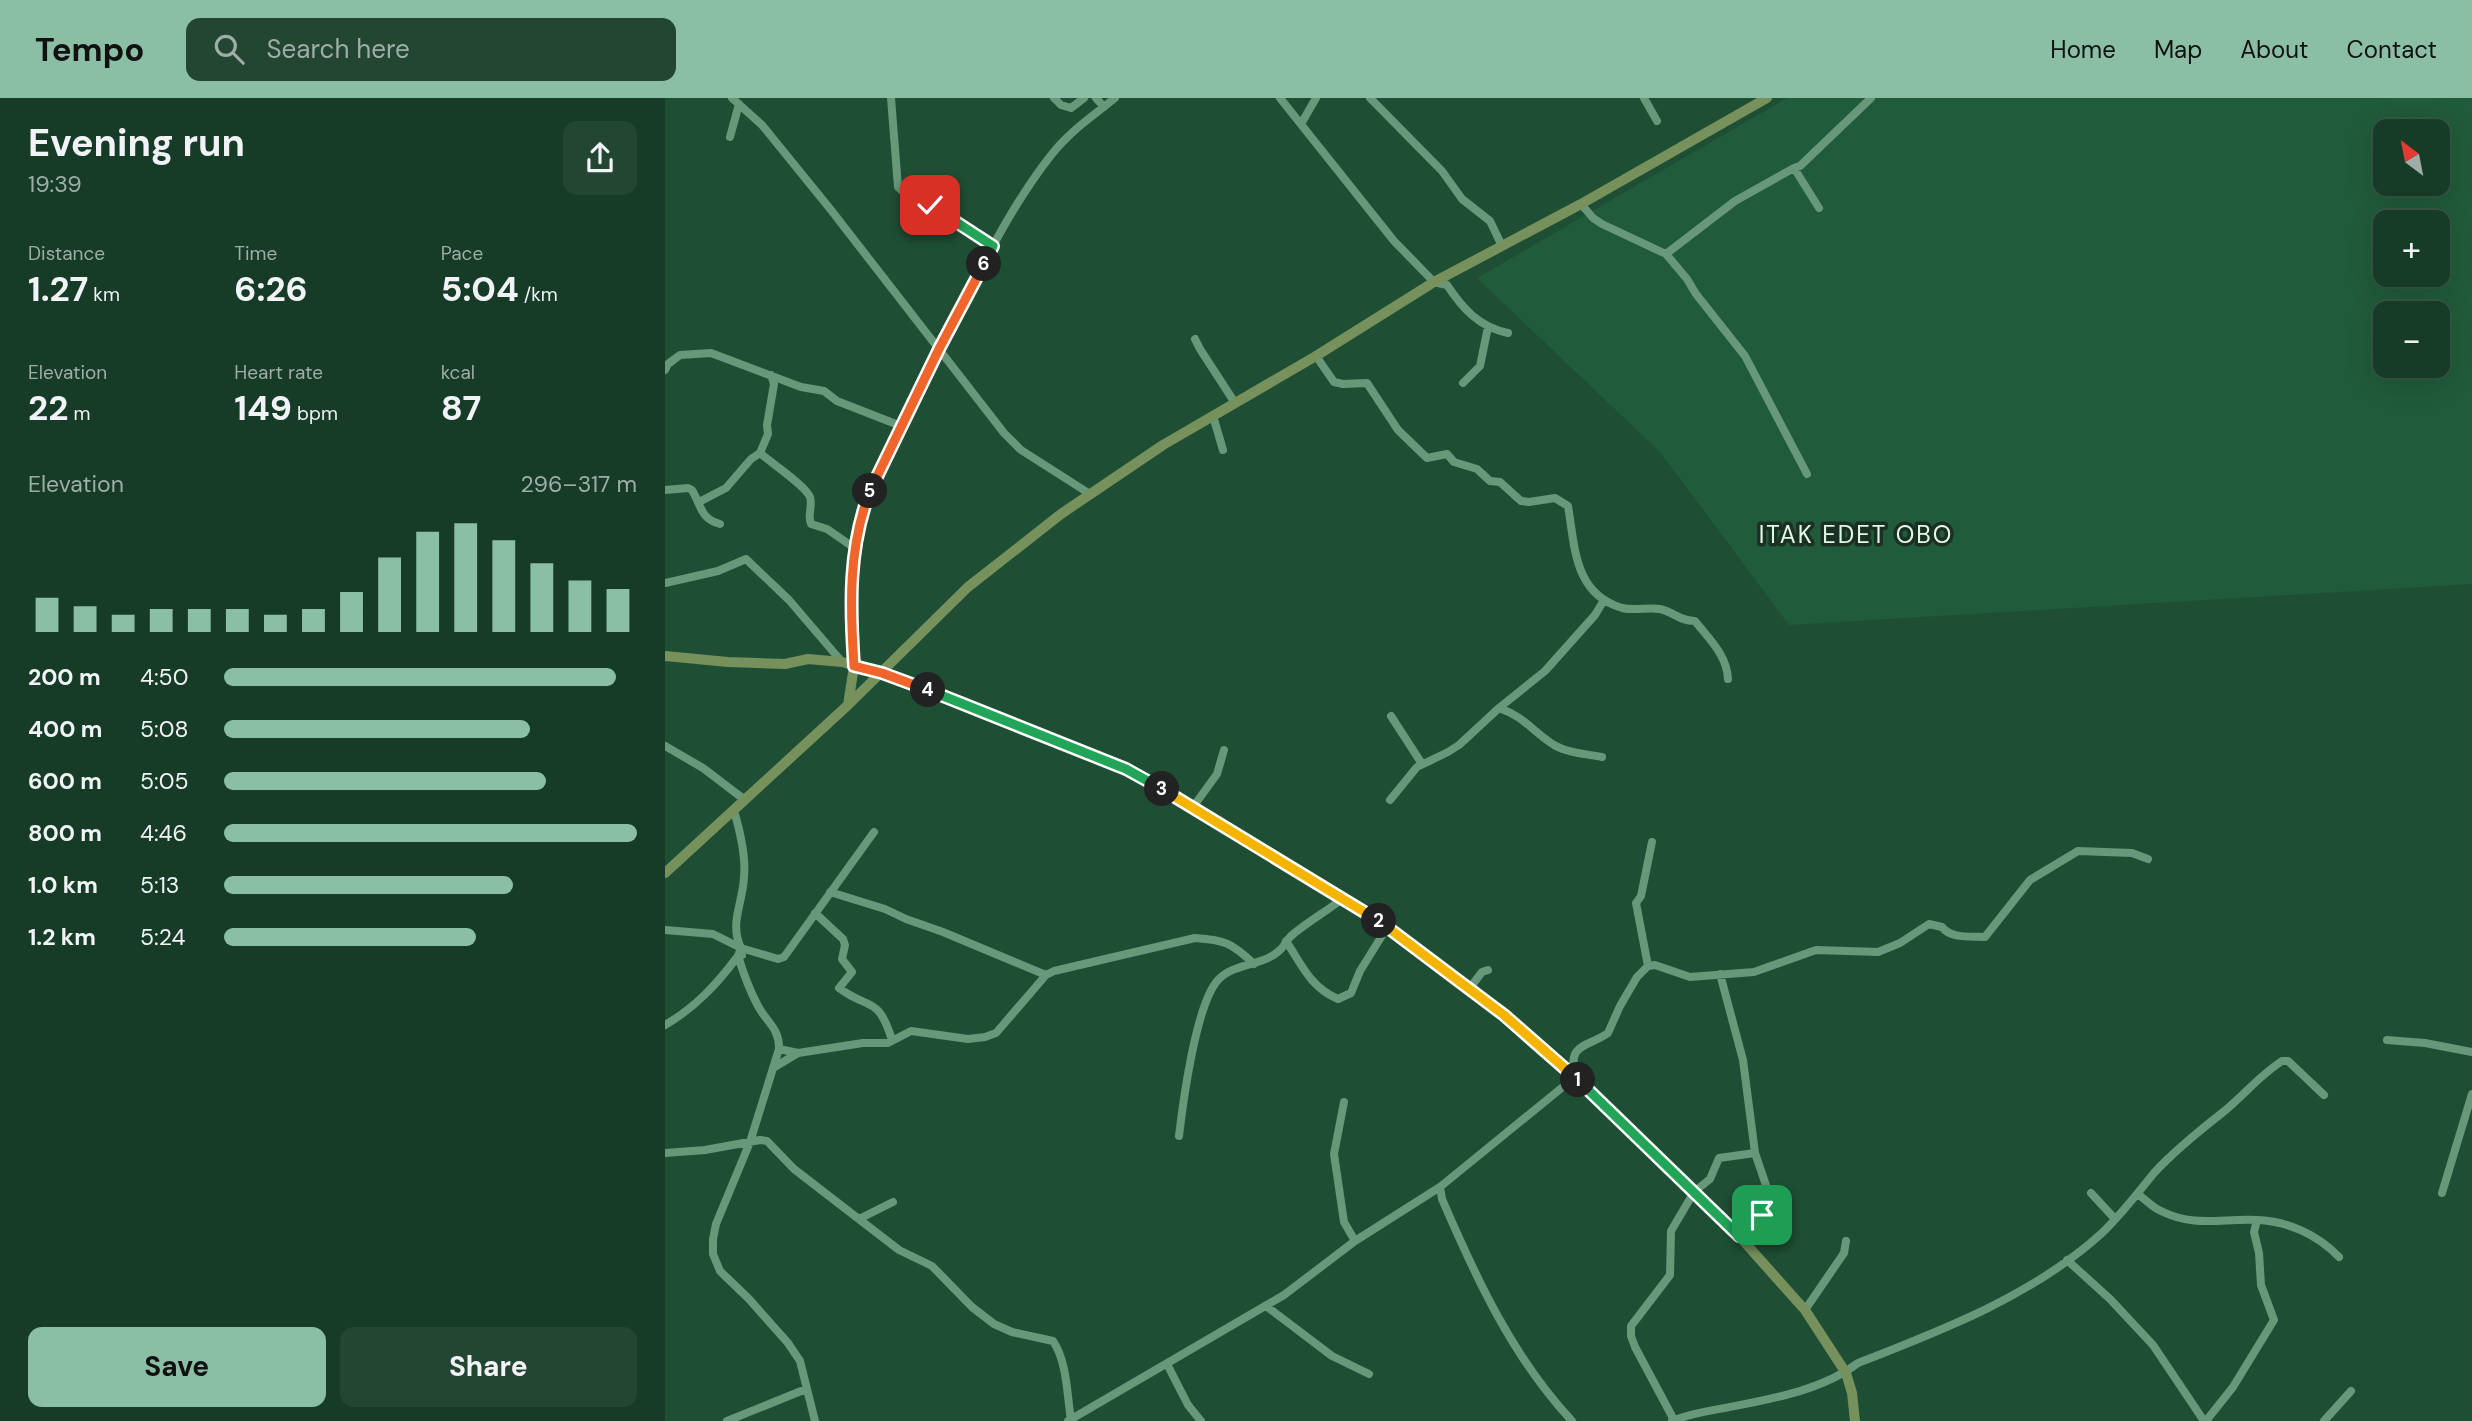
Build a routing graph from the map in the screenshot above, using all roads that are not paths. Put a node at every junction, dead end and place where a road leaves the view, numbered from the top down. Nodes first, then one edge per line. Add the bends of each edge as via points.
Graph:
1 (891, 98) edge
2 (1054, 98) edge
3 (1084, 98) edge
4 (1096, 98) edge
5 (1115, 98) edge
6 (1280, 98) edge
7 (1316, 98) edge
8 (1370, 98) edge
9 (1644, 98) edge
10 (1767, 98) edge
11 (1871, 98) edge
12 (735, 101) edge
13 (1104, 107) junction
14 (1657, 121) dead end
15 (1301, 124) junction
16 (730, 137) dead end
17 (1794, 168) junction
18 (1581, 204) junction
19 (1819, 208) dead end
20 (993, 246) junction
21 (1502, 246) junction
22 (1666, 254) junction
23 (1434, 282) junction
24 (1488, 327) junction
25 (1508, 333) dead end
26 (1195, 339) dead end
27 (940, 347) junction
28 (1315, 356) junction
29 (666, 366) edge
30 (771, 375) junction
31 (1463, 383) dead end
32 (1235, 403) junction
33 (1213, 416) junction
34 (901, 426) junction
35 (1223, 450) dead end
36 (760, 453) junction
37 (1807, 474) dead end
38 (665, 490) edge
39 (1090, 495) junction
40 (699, 502) junction
41 (720, 524) dead end
42 (853, 547) junction
43 (665, 583) edge
44 (1604, 600) junction
45 (665, 656) edge
46 (842, 662) junction
47 (854, 666) junction
48 (882, 673) junction
49 (1728, 679) dead end
50 (848, 705) junction
51 (1499, 708) junction
52 (1391, 716) dead end
53 (665, 746) edge
54 (1224, 750) dead end
55 (1602, 757) dead end
56 (1422, 764) junction
57 (745, 800) junction
58 (1390, 800) dead end
59 (1193, 807) junction
60 (734, 811) junction
61 (874, 831) dead end
62 (1652, 842) dead end
63 (2148, 859) dead end
64 (665, 873) edge
65 (830, 892) junction
66 (1342, 899) junction
67 (815, 914) junction
68 (1388, 926) junction
69 (665, 930) edge
70 (1286, 942) junction
71 (740, 952) junction
72 (1254, 964) junction
73 (1648, 967) junction
74 (1488, 970) dead end
75 (1720, 974) junction
76 (1046, 975) junction
77 (1469, 989) junction
78 (665, 1025) edge
79 (2387, 1040) dead end
80 (892, 1041) junction
81 (779, 1049) junction
82 (2472, 1052) edge
83 (798, 1053) junction
84 (773, 1068) junction
85 (1575, 1077) junction
86 (2472, 1094) edge
87 (2325, 1095) dead end
88 (1344, 1102) dead end
89 (1179, 1136) dead end
90 (750, 1142) junction
91 (665, 1153) edge
92 (1755, 1153) junction
93 (1440, 1187) junction
94 (1694, 1192) junction
95 (2091, 1193) dead end
96 (2442, 1194) dead end
97 (2139, 1195) junction
98 (893, 1202) dead end
99 (859, 1219) junction
100 (2115, 1219) junction
101 (2257, 1220) junction
102 (1739, 1236) junction
103 (1355, 1241) junction
104 (1846, 1241) dead end
105 (2339, 1257) dead end
106 (2067, 1260) junction
107 (1266, 1306) junction
108 (1805, 1310) junction
109 (1167, 1364) junction
110 (1846, 1373) junction
111 (1369, 1374) dead end
112 (806, 1389) junction
113 (2351, 1391) dead end
114 (1070, 1420) edge
115 (1673, 1420) edge
116 (727, 1421) edge
117 (815, 1421) edge
118 (1201, 1421) edge
119 (1571, 1421) edge
120 (1855, 1421) edge
121 (2205, 1421) edge
122 (2324, 1421) edge

1 - 20 street via 898,187
2 - 3 street via 1071,108
4 - 13 street
5 - 13 street
6 - 15 street
7 - 15 street
8 - 21 street via 1442,171 1462,199 1490,221
9 - 14 street
10 - 18 street
11 - 17 street
12 - 16 street
12 - 27 street via 762,125
13 - 20 street via 1053,152
15 - 23 street via 1394,241
17 - 19 street
17 - 22 street via 1734,201
18 - 21 street
18 - 22 street via 1602,224
20 - 27 street
21 - 23 street
22 - 37 street via 1745,356
23 - 24 street via 1447,285 1470,315
23 - 28 street
24 - 25 street
24 - 31 street via 1480,366
26 - 32 street
27 - 34 street
27 - 39 street via 1021,450
28 - 32 street
28 - 44 street via 1334,382 1367,383 1398,430 1427,458 1447,454 1454,463 1477,469 1487,480 1500,481 1521,501 1555,498 1565,502 1582,578
29 - 30 street via 680,355 711,354
30 - 34 street via 824,391 837,401
30 - 36 street via 768,435
32 - 33 street
33 - 35 street
33 - 39 street
34 - 42 street via 868,494
36 - 40 street via 726,488
36 - 42 street via 804,487 810,496 811,524
38 - 40 street via 688,488
39 - 48 street via 968,587
40 - 41 street via 703,516
42 - 47 street
43 - 46 street via 718,571 745,559 789,600
44 - 49 street via 1625,609 1657,609 1682,621 1695,621 1724,657
44 - 51 street via 1545,671
45 - 46 street via 785,664 808,659
46 - 47 street
47 - 48 street
47 - 50 street
48 - 50 street
48 - 59 street via 1126,769
50 - 57 street
51 - 55 street via 1525,720 1562,749
51 - 56 street via 1448,752
52 - 56 street
53 - 57 street
54 - 59 street via 1217,774
56 - 58 street via 1410,772
57 - 60 street
59 - 66 street
60 - 64 street
60 - 71 street via 744,877 734,935
61 - 65 street
62 - 73 street via 1636,903
63 - 75 street via 2132,853 2078,850 2030,880 1985,937 1956,936 1929,924 1878,952 1816,950 1754,972
65 - 67 street
65 - 76 street via 885,909
66 - 68 street
66 - 70 street
67 - 71 street via 781,958
67 - 80 street via 845,945 842,959 852,972 839,988 878,1008
68 - 70 street via 1351,993 1338,999 1314,985
68 - 77 street
69 - 71 street via 713,934
70 - 72 street via 1280,951
71 - 78 street via 715,986 685,1014
71 - 81 street via 756,1003 775,1029
72 - 76 street via 1235,946 1195,938
72 - 89 street via 1227,972 1207,997
73 - 75 street via 1655,965 1690,977
73 - 85 street via 1637,976 1608,1033 1575,1053
74 - 77 street
75 - 92 street via 1743,1060
76 - 80 street via 996,1032 985,1037 911,1031
77 - 85 street
79 - 82 street
80 - 83 street
81 - 83 street
81 - 84 street
83 - 84 street
84 - 90 street
85 - 93 street
85 - 94 street
86 - 96 street
87 - 97 street via 2288,1061 2282,1061 2206,1123 2155,1172
88 - 103 street via 1334,1154 1344,1222
90 - 91 street
90 - 99 street via 767,1141 794,1169
90 - 112 street via 716,1224 713,1254 720,1271 800,1360
92 - 94 street via 1720,1158 1710,1179
92 - 102 street via 1771,1200
93 - 103 street
93 - 119 street via 1488,1300 1548,1395
94 - 102 street
94 - 115 street via 1671,1231 1670,1275 1631,1325 1635,1347
95 - 100 street
97 - 100 street
97 - 101 street via 2159,1211 2187,1220
98 - 99 street
99 - 114 street via 899,1250 932,1266 994,1324 1053,1341 1061,1360
100 - 106 street
101 - 105 street via 2309,1233
101 - 121 street via 2254,1232 2261,1285 2274,1320 2233,1387
102 - 108 street
103 - 107 street
104 - 108 street via 1844,1253
106 - 110 street via 1981,1312 1858,1363
106 - 121 street via 2153,1345
107 - 109 street
107 - 111 street via 1332,1356
108 - 110 street
109 - 114 street
109 - 118 street via 1189,1408
110 - 115 street via 1780,1397
110 - 120 street
112 - 116 street
112 - 117 street
113 - 122 street

